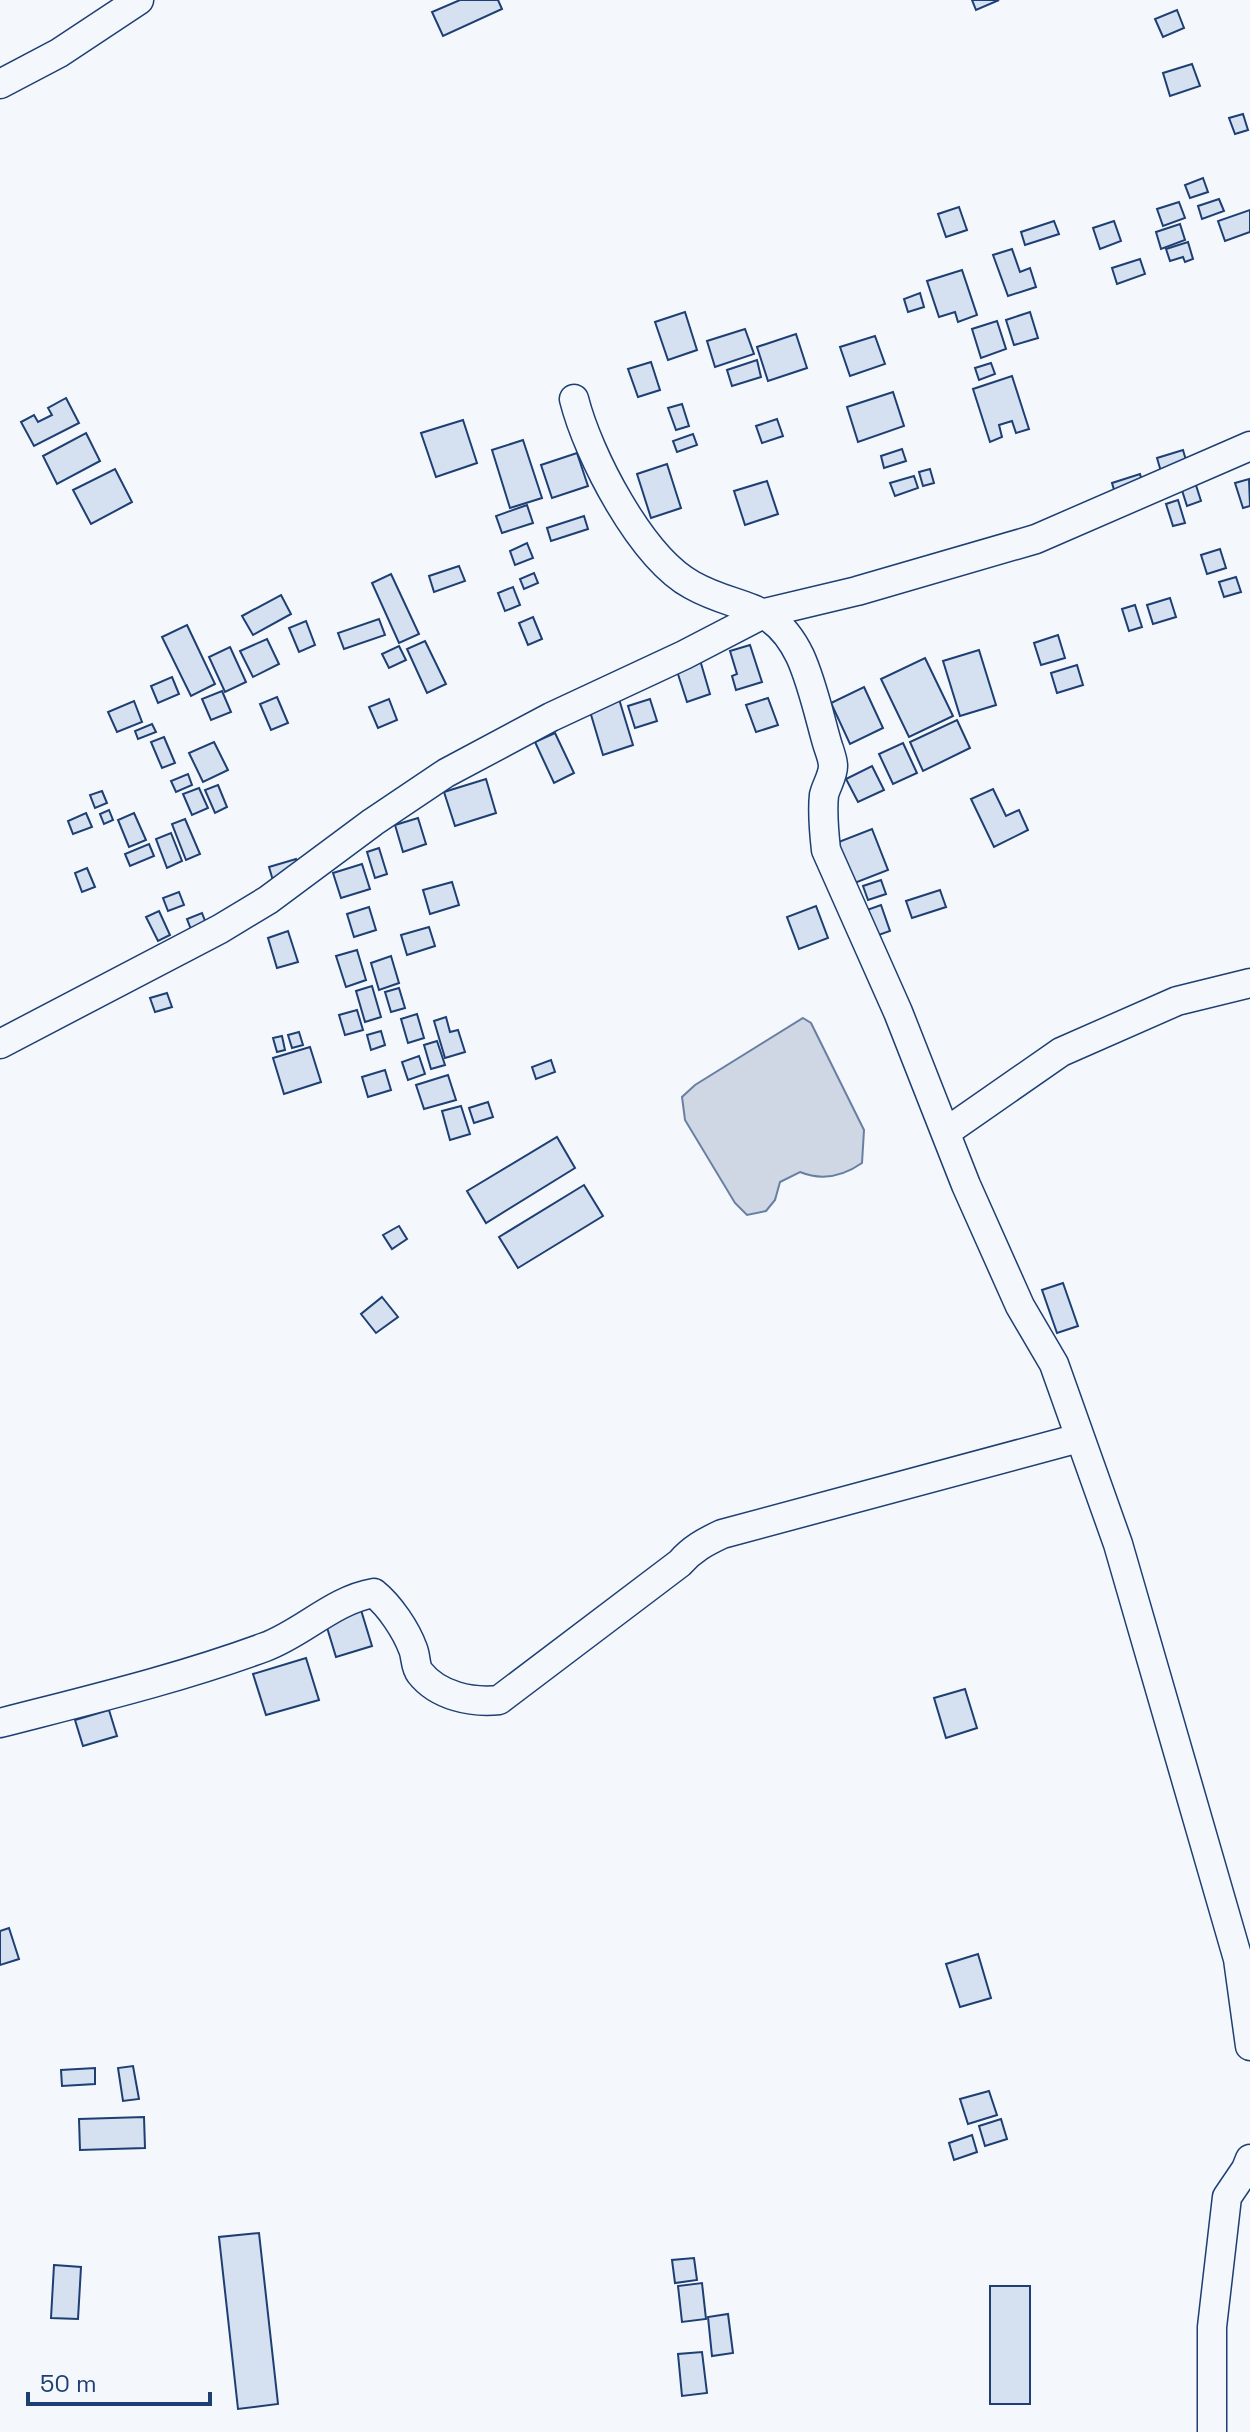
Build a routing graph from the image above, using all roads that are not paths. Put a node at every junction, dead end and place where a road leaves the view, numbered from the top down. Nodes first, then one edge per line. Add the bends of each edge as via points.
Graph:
1 (139, 0) edge
2 (0, 84) edge
3 (574, 399) dead end
4 (1250, 446) edge
5 (765, 613) junction
6 (1250, 983) edge
7 (0, 1044) edge
8 (946, 1132) junction
9 (1079, 1438) junction
10 (0, 1723) edge
11 (1250, 2046) edge
12 (1250, 2159) edge
13 (1212, 2432) edge

1 - 2 street
3 - 5 street via 602,474 656,553 691,585
4 - 5 street via 1036,539
5 - 7 street via 446,773 268,900
5 - 8 street via 780,624 800,656 833,767 825,795 826,850
6 - 8 street via 1177,1001 1061,1052
8 - 9 street via 1020,1306 1054,1364
9 - 10 street via 703,1542 499,1700 478,1702 445,1692 419,1672 413,1649 385,1601 374,1593 323,1614 270,1645 183,1676
9 - 11 street via 1118,1544 1238,1959
12 - 13 street via 1227,2197 1212,2327

